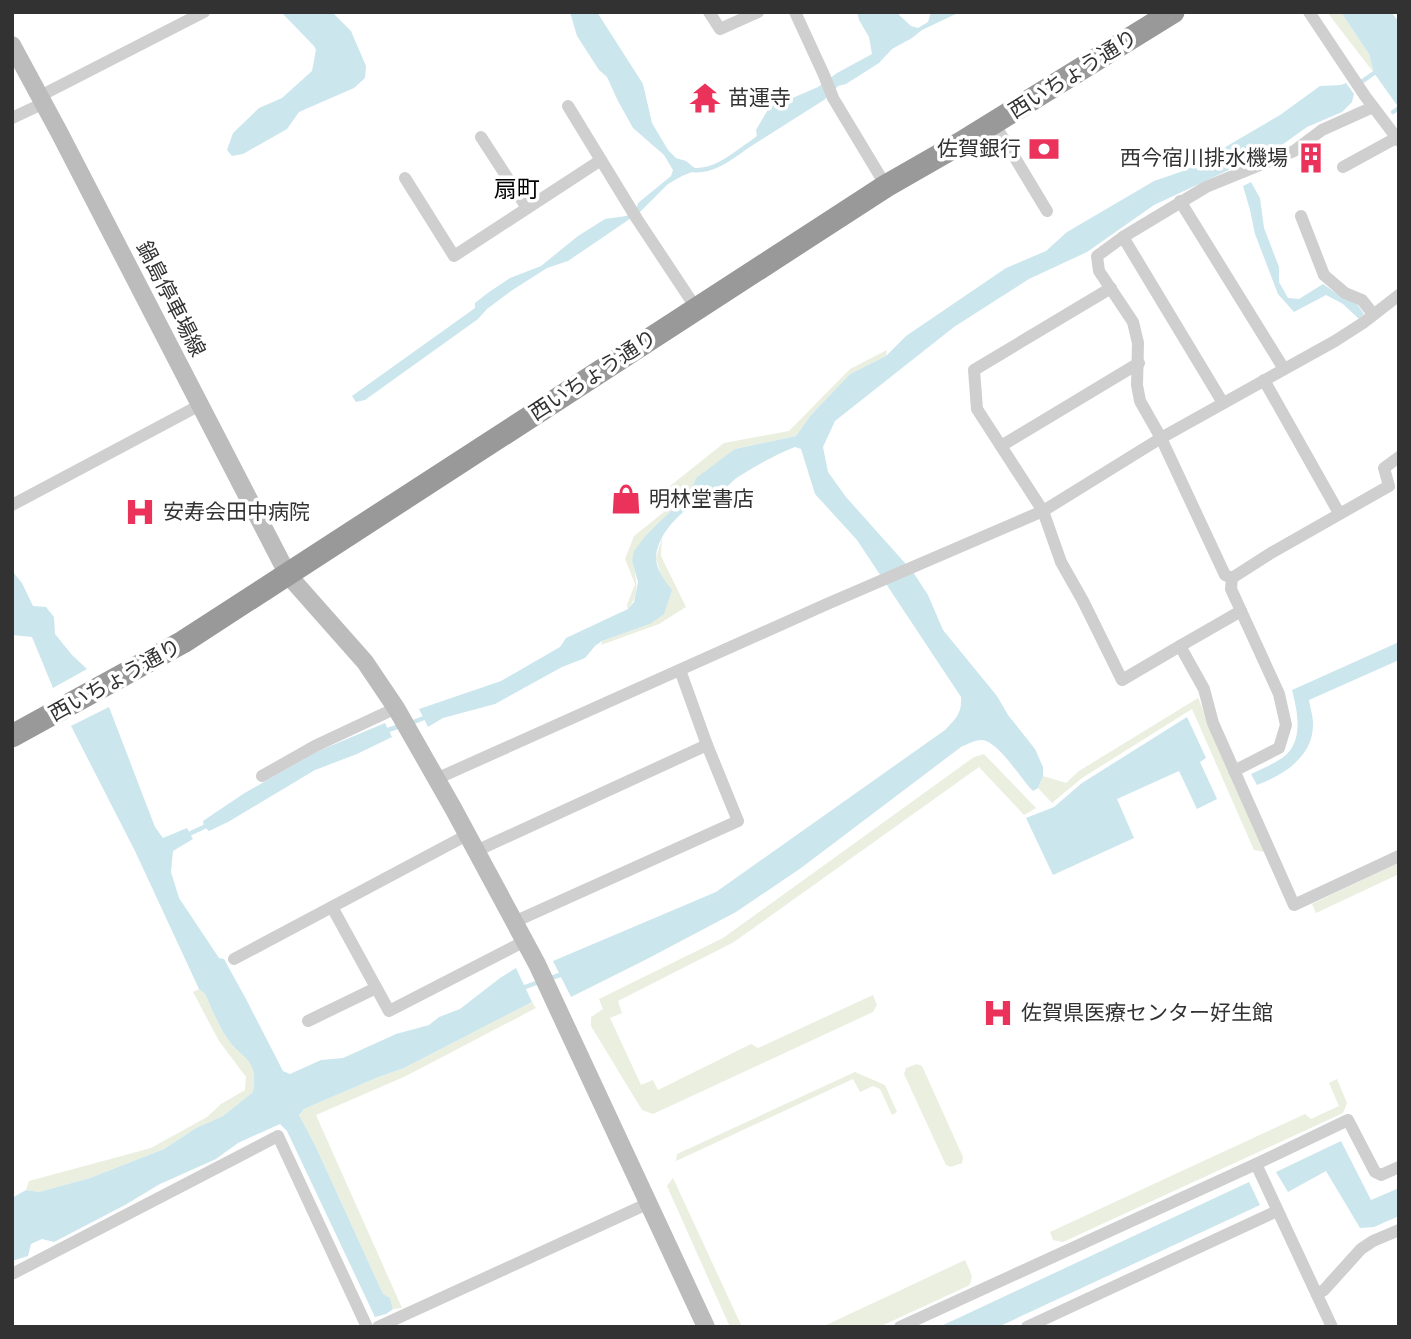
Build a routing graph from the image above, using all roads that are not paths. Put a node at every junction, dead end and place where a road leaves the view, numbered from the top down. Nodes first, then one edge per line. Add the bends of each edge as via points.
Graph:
1 (204, 12) edge
2 (709, 12) edge
3 (758, 12) edge
4 (795, 12) edge
5 (1173, 12) edge
6 (1309, 12) edge
7 (12, 45) edge
8 (42, 100) junction
9 (1369, 101) junction
10 (568, 106) dead end
11 (12, 118) edge
12 (994, 123) junction
13 (481, 136) dead end
14 (1397, 139) edge
15 (601, 160) junction
16 (1343, 167) dead end
17 (405, 178) dead end
18 (886, 186) junction
19 (1180, 201) junction
20 (527, 208) junction
21 (1047, 211) dead end
22 (1301, 216) dead end
23 (1123, 237) junction
24 (1111, 288) junction
25 (1399, 295) edge
26 (696, 308) junction
27 (1368, 318) junction
28 (1139, 363) junction
29 (1284, 369) junction
30 (1264, 380) junction
31 (1223, 403) junction
32 (201, 405) junction
33 (1161, 438) junction
34 (1001, 446) junction
35 (1399, 457) edge
36 (12, 505) edge
37 (1043, 511) junction
38 (1339, 513) junction
39 (288, 575) junction
40 (1232, 578) junction
41 (1241, 611) junction
42 (1180, 646) junction
43 (680, 670) junction
44 (396, 708) junction
45 (12, 736) edge
46 (707, 745) junction
47 (1234, 771) junction
48 (262, 776) dead end
49 (436, 779) junction
50 (472, 843) junction
51 (1399, 856) edge
52 (332, 907) junction
53 (514, 922) junction
54 (525, 941) junction
55 (234, 959) dead end
56 (376, 988) junction
57 (308, 1021) dead end
58 (1256, 1164) junction
59 (1399, 1167) edge
60 (649, 1203) junction
61 (1277, 1211) junction
62 (1399, 1230) edge
63 (12, 1275) edge
64 (1317, 1294) junction
65 (367, 1327) edge
66 (378, 1327) edge
67 (706, 1327) edge
68 (900, 1327) edge
69 (1027, 1327) edge
70 (1332, 1327) edge

1 - 8 street
2 - 3 street via 720,29
4 - 18 street via 833,99
5 - 12 highway, 西いちょう通り
6 - 9 street
7 - 8 street, 鍋島停車場線
8 - 11 street
8 - 32 street, 鍋島停車場線
9 - 14 street
9 - 19 street via 1294,151
10 - 15 street
12 - 18 highway, 西いちょう通り
12 - 21 street
13 - 20 street
14 - 16 street
15 - 20 street
15 - 26 street
17 - 20 street via 454,256
18 - 26 highway, 西いちょう通り
19 - 23 street
19 - 29 street
22 - 27 street via 1324,275 1362,300
23 - 24 street via 1097,256 1099,271
23 - 31 street
24 - 28 street via 1132,322
24 - 34 street via 974,370 977,409
25 - 27 street
26 - 39 highway, 西いちょう通り
27 - 29 street
28 - 33 street via 1140,401
28 - 34 street
29 - 30 street
30 - 31 street
30 - 38 street
31 - 33 street
32 - 36 street
32 - 39 street, 鍋島停車場線
33 - 37 street
33 - 40 street via 1225,575
34 - 37 street
35 - 38 street via 1384,468 1389,485
37 - 42 street via 1061,562 1122,680
37 - 43 street
38 - 40 street
39 - 44 street, 鍋島停車場線 via 365,662
39 - 45 highway, 西いちょう通り via 183,642
40 - 41 street via 1231,589
41 - 42 street
41 - 47 street via 1279,694 1286,725 1279,748
42 - 47 street via 1204,689
43 - 46 street
43 - 49 street
44 - 48 street
44 - 49 street, 鍋島停車場線
46 - 50 street
46 - 53 street via 738,821
47 - 51 street via 1294,905
49 - 50 street, 鍋島停車場線
50 - 52 street
50 - 53 street, 鍋島停車場線
52 - 55 street
52 - 56 street
53 - 54 street, 鍋島停車場線
54 - 56 street via 388,1012
54 - 60 street, 鍋島停車場線
56 - 57 street
58 - 59 street via 1348,1120 1375,1172 1381,1175
58 - 61 street
58 - 68 street
60 - 66 street
60 - 67 street, 鍋島停車場線
61 - 64 street
61 - 69 street
62 - 64 street via 1361,1249
63 - 65 street via 278,1136
64 - 70 street

